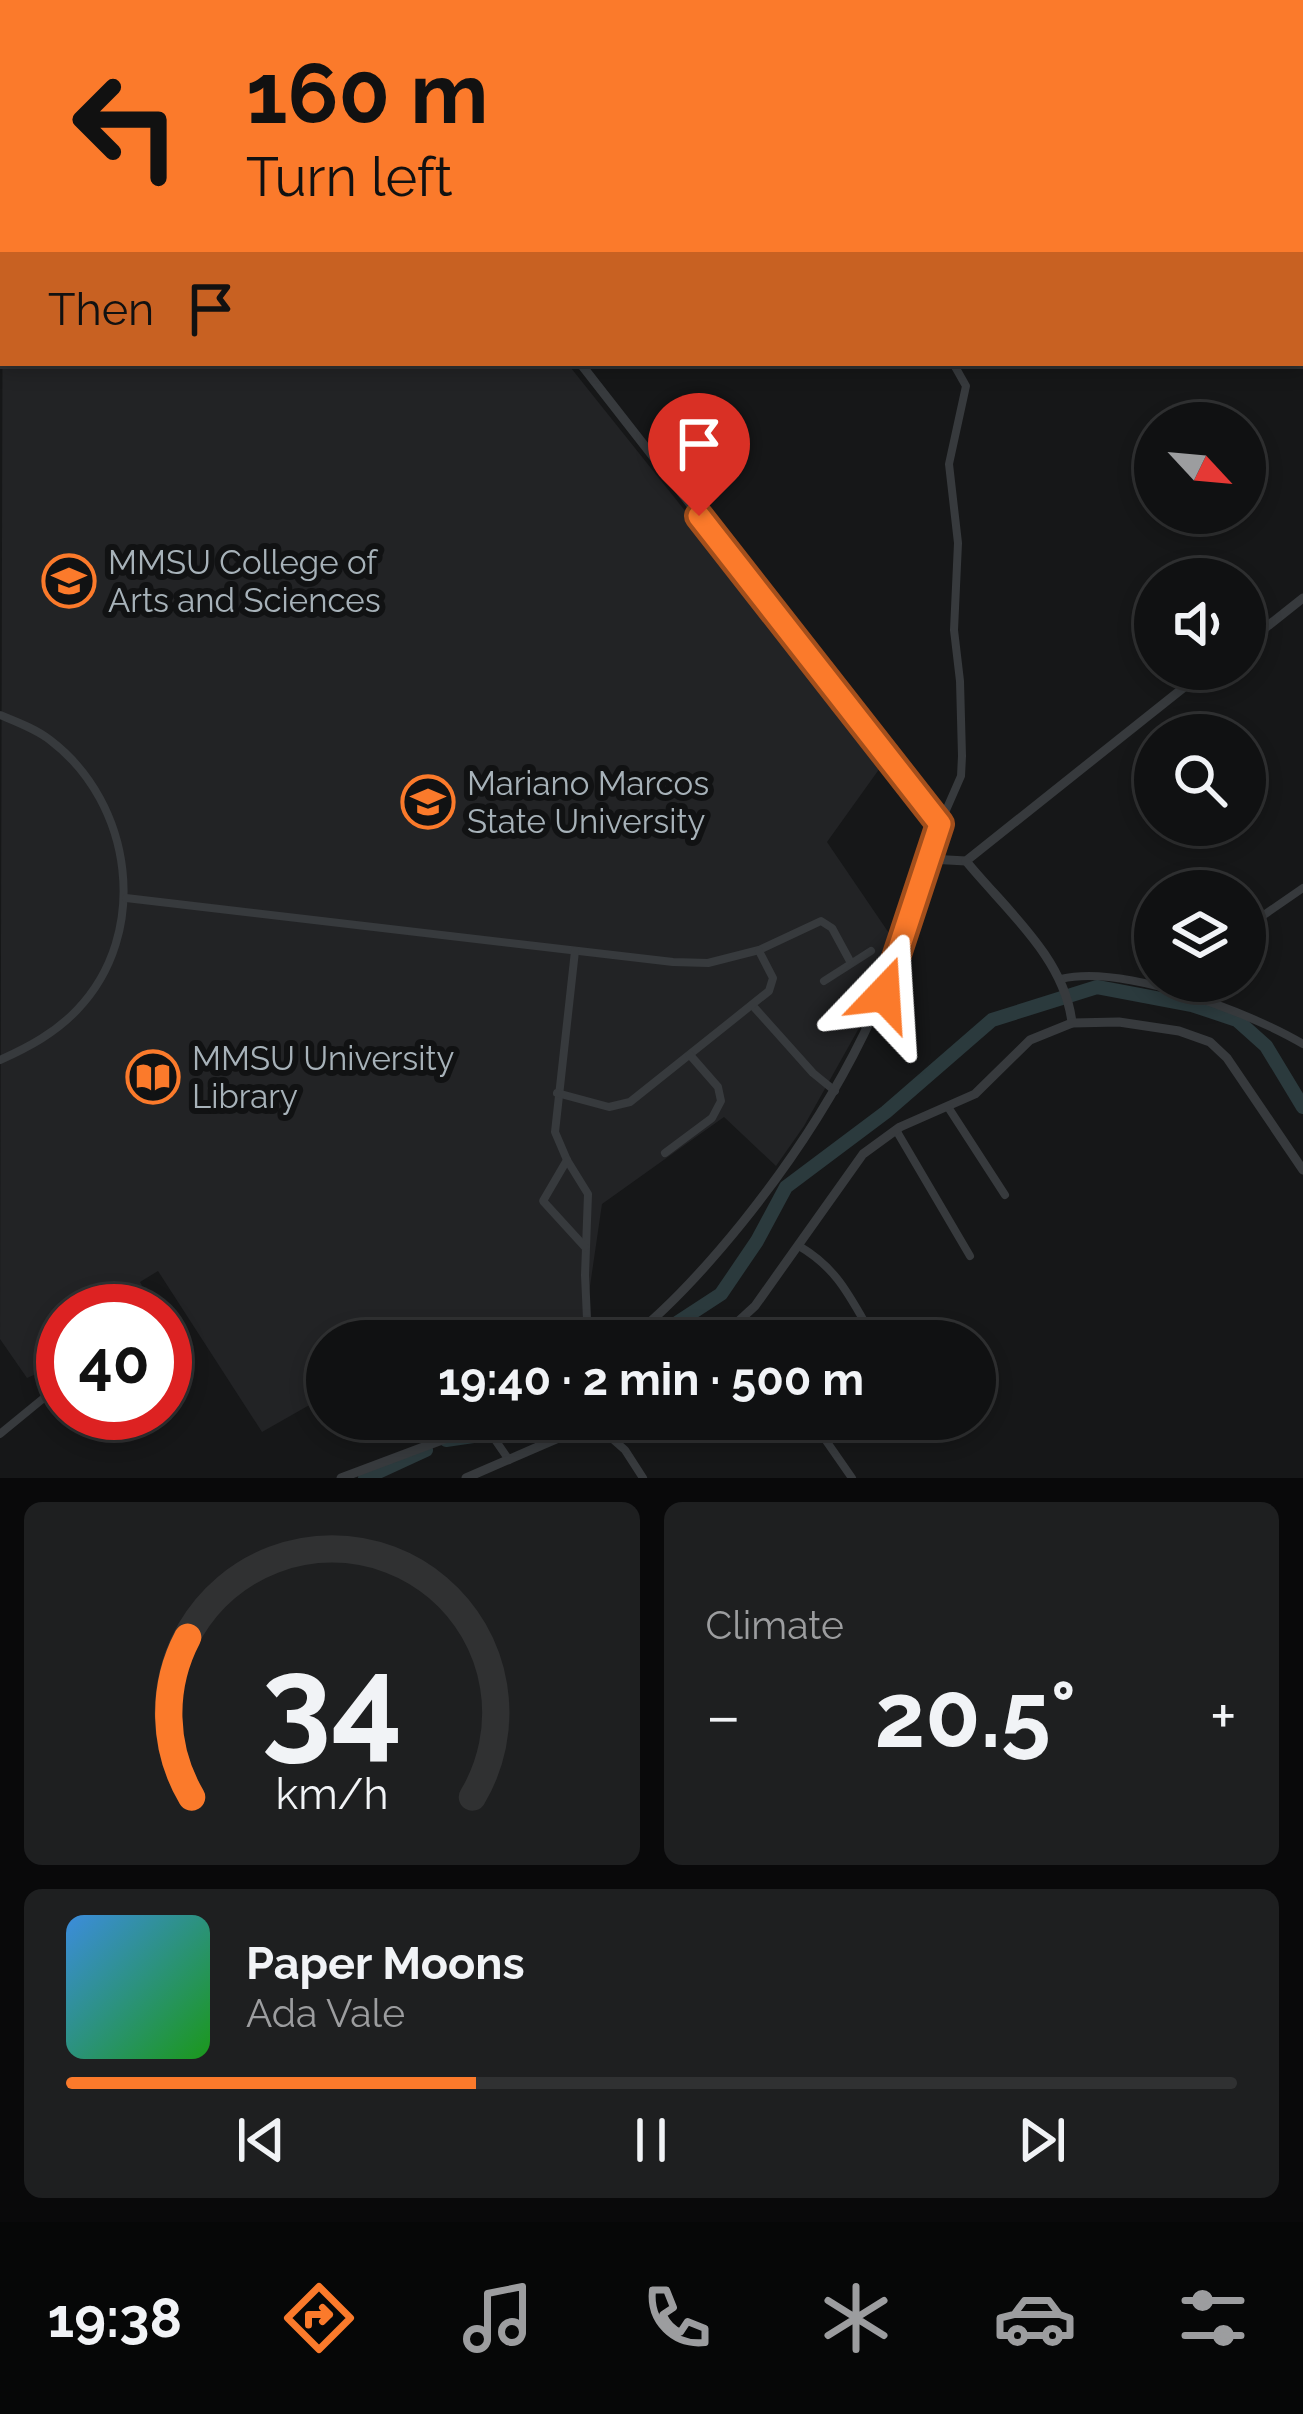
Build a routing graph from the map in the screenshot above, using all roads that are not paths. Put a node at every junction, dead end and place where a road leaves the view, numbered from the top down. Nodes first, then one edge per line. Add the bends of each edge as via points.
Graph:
1 (582, 366) edge
2 (955, 366) edge
3 (1303, 598) edge
4 (1266, 627) edge
5 (1181, 690) edge
6 (0, 716) edge
7 (940, 824) junction
8 (930, 859) junction
9 (966, 861) junction
10 (1303, 888) edge
11 (126, 898) junction
12 (1266, 914) edge
13 (759, 950) junction
14 (575, 951) junction
15 (871, 951) dead end
16 (851, 963) junction
17 (824, 981) dead end
18 (1134, 981) edge
19 (1062, 984) junction
20 (1210, 1002) edge
21 (753, 1006) junction
22 (1072, 1020) junction
23 (1303, 1044) edge
24 (689, 1054) junction
25 (0, 1060) edge
26 (836, 1092) junction
27 (557, 1094) junction
28 (948, 1107) junction
29 (896, 1130) junction
30 (665, 1153) dead end
31 (566, 1160) junction
32 (1303, 1170) edge
33 (1005, 1195) dead end
34 (799, 1246) junction
35 (585, 1247) junction
36 (970, 1256) dead end
37 (587, 1320) edge
38 (650, 1320) edge
39 (741, 1320) edge
40 (864, 1320) edge
41 (36, 1405) edge
42 (0, 1435) edge
43 (452, 1440) edge
44 (495, 1440) edge
45 (553, 1440) edge
46 (613, 1440) edge
47 (826, 1440) edge
48 (507, 1457) junction
49 (341, 1478) edge
50 (466, 1478) edge
51 (643, 1478) edge
52 (852, 1478) edge

1 - 7 street
2 - 7 street via 966,386 949,464 962,756
3 - 4 street
5 - 9 street
6 - 11 street via 48,738 98,796 116,832
7 - 8 street
8 - 9 street
8 - 26 street via 884,994
9 - 19 street
10 - 12 street
11 - 14 street
11 - 25 street via 98,983 39,1042
13 - 14 street via 708,963
13 - 16 street via 821,921
13 - 21 street via 772,985
14 - 27 street
15 - 16 street
16 - 17 street
18 - 19 street via 1080,974
19 - 22 street
20 - 23 street
21 - 24 street
21 - 26 street
22 - 28 street via 1030,1040 992,1081
22 - 32 street via 1210,1042
24 - 27 street via 630,1102 609,1107
24 - 30 street via 722,1100 712,1118
26 - 38 street via 728,1240
27 - 31 street via 555,1132
28 - 29 street
28 - 33 street
29 - 34 street via 862,1154
29 - 36 street
31 - 35 street via 588,1194
31 - 35 street via 543,1201
34 - 39 street
34 - 40 street via 844,1282
35 - 37 street
41 - 42 street
43 - 49 street
44 - 48 street
45 - 48 street
46 - 51 street
47 - 52 street
48 - 50 street

